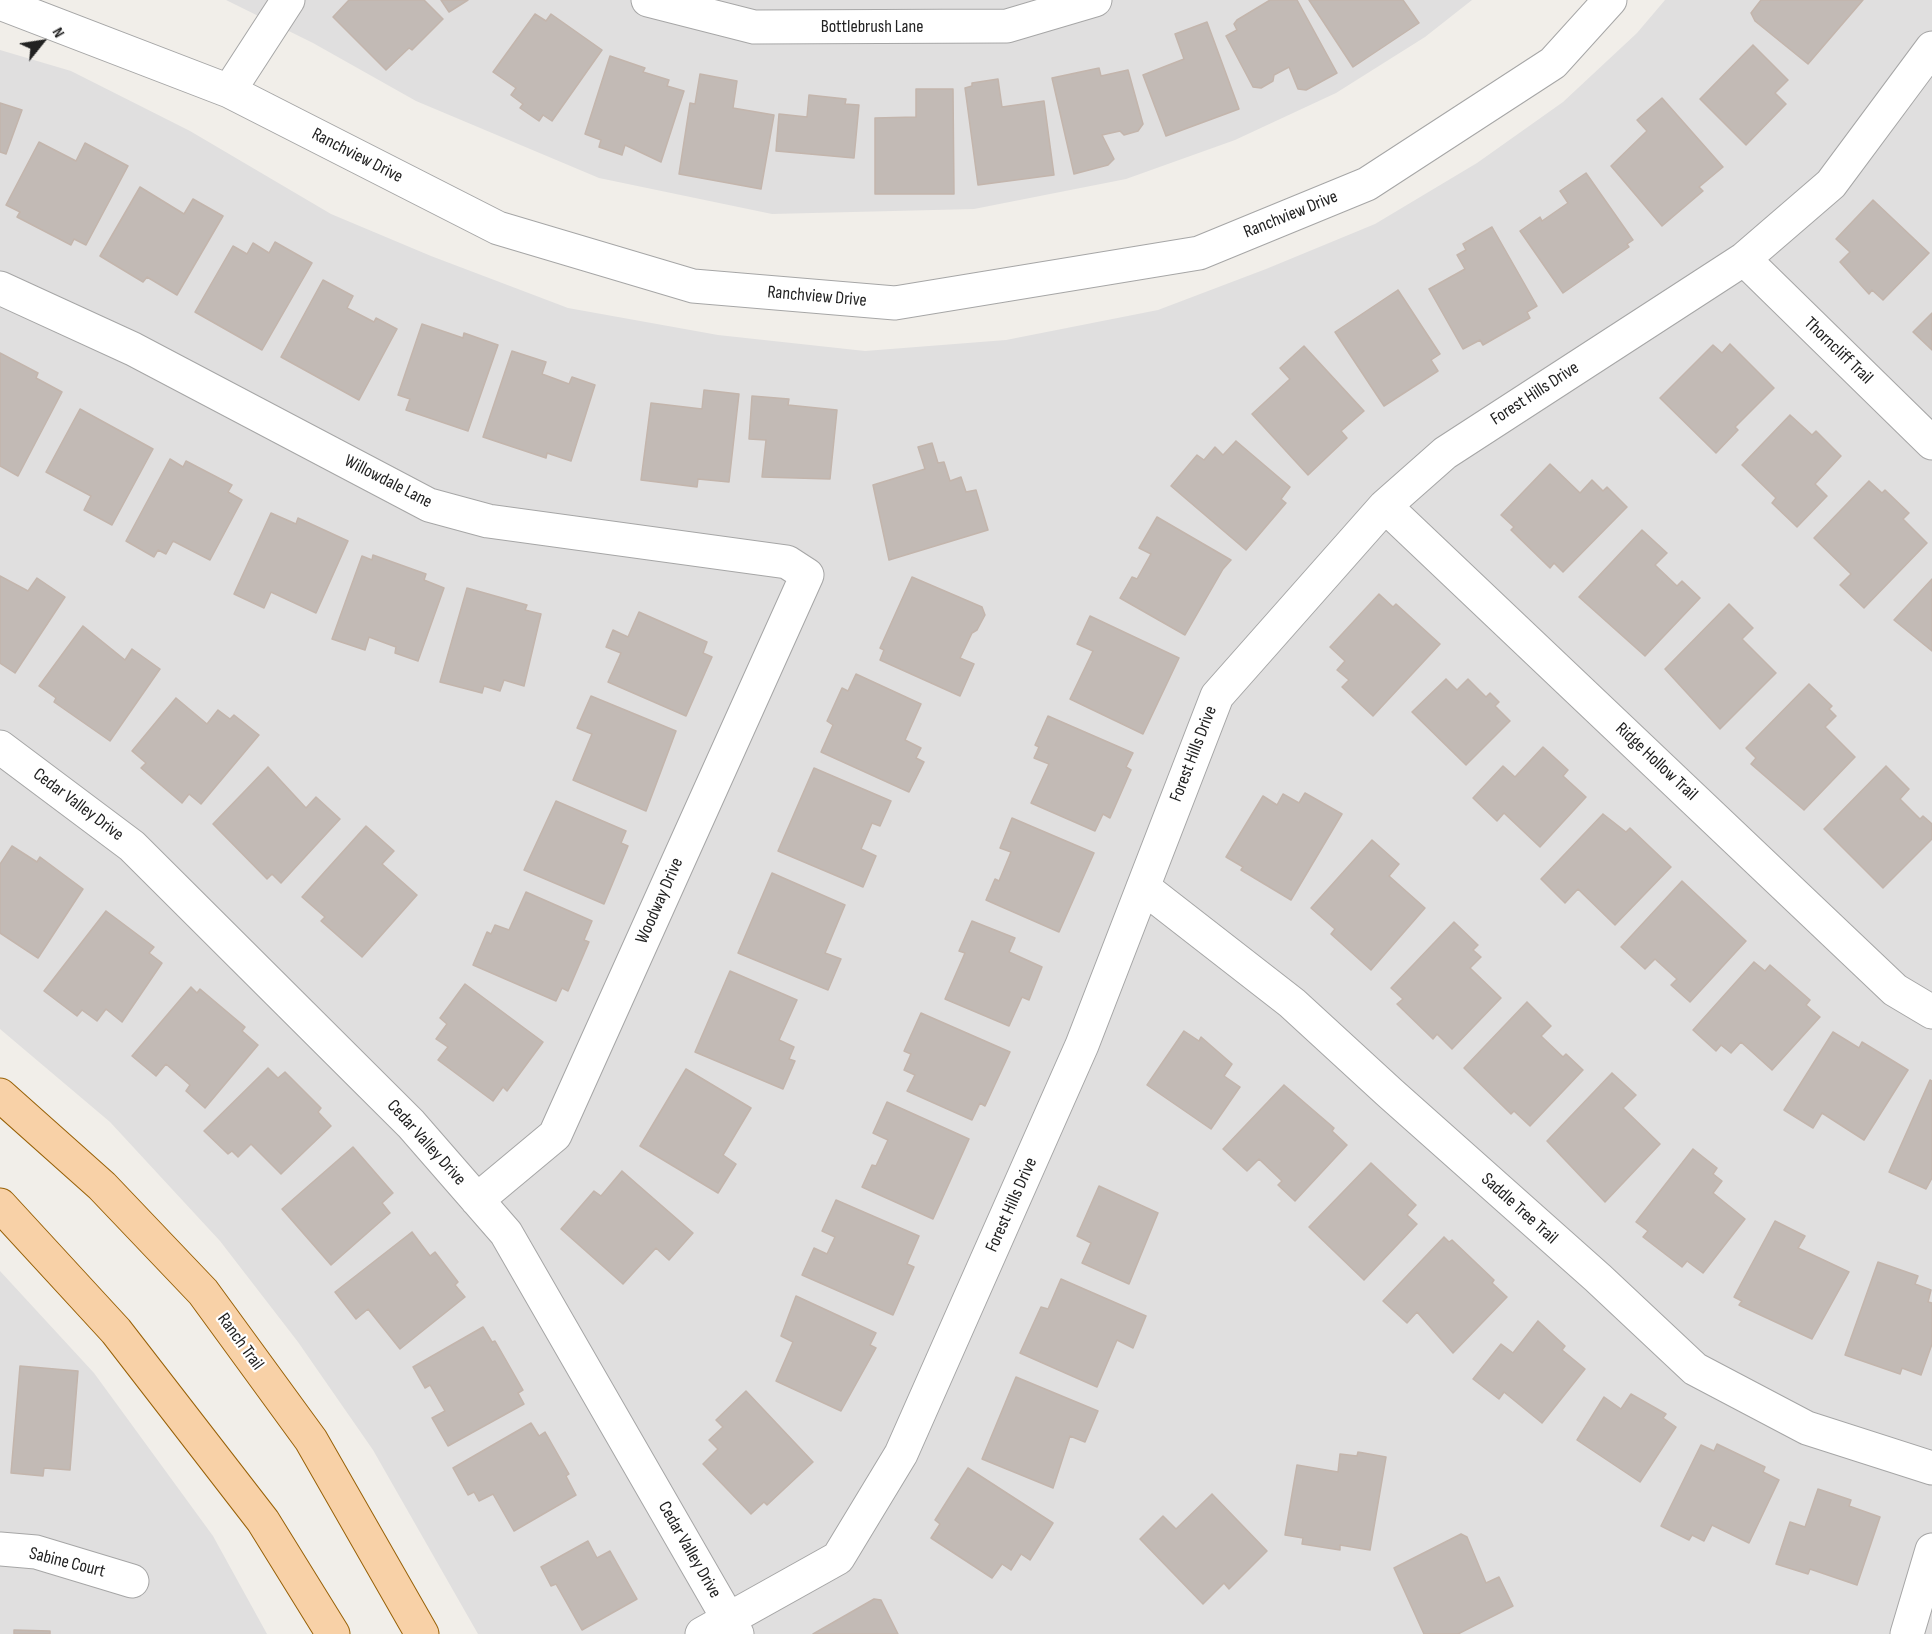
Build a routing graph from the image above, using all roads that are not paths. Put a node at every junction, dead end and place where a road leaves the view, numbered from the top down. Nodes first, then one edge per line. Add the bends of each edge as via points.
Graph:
1 (288, 0) edge
2 (648, 0) edge
3 (1095, 0) edge
4 (1610, 0) edge
5 (0, 3) edge
6 (1932, 48) edge
7 (229, 91) junction
8 (1744, 259) junction
9 (0, 288) edge
10 (1932, 443) edge
11 (1385, 506) junction
12 (807, 575) joint
13 (0, 747) edge
14 (1143, 887) junction
15 (1932, 1012) edge
16 (0, 1095) edge
17 (477, 1200) junction
18 (0, 1205) edge
19 (1932, 1468) edge
20 (0, 1549) edge
21 (1932, 1550) edge
22 (132, 1581) dead end
23 (723, 1629) edge
24 (333, 1634) edge
25 (422, 1634) edge
26 (1907, 1634) edge

1 - 7 street
2 - 3 street, Bottlebrush Lane via 754,27 1007,26
4 - 7 street, Ranchview Drive via 1553,63 1367,184 1199,253 895,303 693,286 498,228
5 - 7 street, Ranchview Drive
6 - 8 street, Forest Hills Drive via 1831,184
8 - 10 street, Thorncliff Trail
8 - 11 street, Forest Hills Drive via 1445,453
9 - 12 street, Willowdale Lane via 133,349 429,505 488,520 787,562
11 - 14 street, Forest Hills Drive via 1217,696
11 - 15 street, Ridge Hollow Trail via 1895,990
12 - 17 street, Woodway Drive via 555,1135
13 - 17 street, Cedar Valley Drive via 132,846 411,1124
14 - 19 street, Saddle Tree Trail via 1292,1003 1695,1369 1808,1428
14 - 23 street, Forest Hills Drive via 1082,1046 901,1454 838,1558
16 - 25 main road, Ranch Trail via 102,1186 203,1292 311,1440
17 - 23 street, Cedar Valley Drive via 506,1233
18 - 24 main road via 116,1331 262,1521
20 - 22 street, Sabine Court via 36,1552
21 - 26 street

